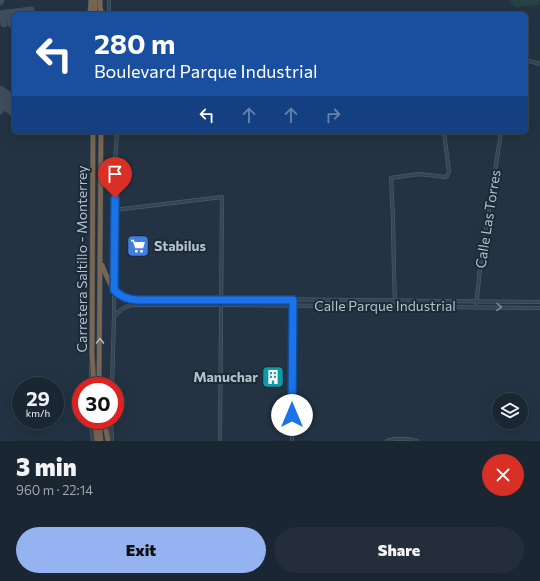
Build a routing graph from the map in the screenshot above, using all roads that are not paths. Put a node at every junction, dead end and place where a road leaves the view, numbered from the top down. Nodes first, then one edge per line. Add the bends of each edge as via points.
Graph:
1 (91, 0) edge
2 (95, 0) edge
3 (101, 0) edge
4 (109, 0) edge
5 (90, 12) edge
6 (95, 12) edge
7 (101, 12) edge
8 (109, 12) edge
9 (528, 61) edge
10 (540, 64) edge
11 (93, 134) edge
12 (101, 134) edge
13 (117, 134) edge
14 (444, 134) edge
15 (501, 134) edge
16 (115, 210) junction
17 (101, 261) junction
18 (108, 279) junction
19 (114, 279) junction
20 (114, 290) junction
21 (137, 300) junction
22 (157, 300) junction
23 (176, 300) junction
24 (221, 300) junction
25 (293, 300) junction
26 (395, 301) junction
27 (476, 302) junction
28 (533, 302) junction
29 (540, 302) edge
30 (137, 305) junction
31 (156, 305) junction
32 (221, 305) junction
33 (293, 305) junction
34 (176, 306) junction
35 (395, 306) junction
36 (476, 307) junction
37 (533, 308) junction
38 (540, 308) edge
39 (114, 316) junction
40 (92, 355) junction
41 (90, 377) edge
42 (93, 377) edge
43 (100, 377) edge
44 (112, 377) edge
45 (91, 429) edge
46 (96, 429) edge
47 (100, 429) edge
48 (106, 429) edge
49 (111, 429) edge
50 (93, 441) edge
51 (97, 441) edge
52 (101, 441) edge
53 (108, 441) edge
54 (112, 441) edge
55 (220, 441) edge
56 (292, 441) edge
57 (387, 441) edge
58 (418, 441) edge

1 - 5 highway
2 - 6 highway
3 - 7 highway
4 - 8 street
9 - 10 street
11 - 40 highway, Carretera Saltillo - Monterrey
12 - 17 highway, Carretera Saltillo - Monterrey
13 - 16 street
14 - 26 street via 449,172 447,176 422,174 391,178
15 - 27 street, Calle Las Torres
16 - 19 street
16 - 24 street via 222,197
17 - 18 highway
43 -> 17 highway, Carretera Saltillo - Monterrey
18 - 19 highway
18 - 20 highway
19 - 20 street
20 - 21 street, Calle Parque Industrial via 126,299
20 - 39 street
21 - 22 street, Calle Parque Industrial
21 - 30 street
22 - 23 street, Calle Parque Industrial
22 - 31 street
23 - 24 street, Calle Parque Industrial
23 - 34 street
24 - 25 street, Calle Parque Industrial
24 - 32 street
25 - 26 street, Calle Parque Industrial
25 - 33 street
26 - 27 street, Calle Parque Industrial
26 - 35 street
27 - 28 street, Calle Parque Industrial
27 - 36 street, Calle Las Torres
28 - 29 street, Calle Parque Industrial
28 - 37 street
30 - 31 street, Calle Parque Industrial
30 - 39 street, Calle Parque Industrial via 128,306
31 - 34 street, Calle Parque Industrial
32 - 33 street, Calle Parque Industrial
32 - 34 street, Calle Parque Industrial
32 - 55 street
33 - 35 street, Calle Parque Industrial
33 - 56 street
35 - 36 street, Calle Parque Industrial
36 -> 37 street, Calle Parque Industrial
37 - 38 street, Calle Parque Industrial
39 - 44 street
40 - 41 street
40 - 42 highway, Carretera Saltillo - Monterrey
45 - 50 street
46 - 51 highway
47 - 52 highway
48 - 53 highway
49 - 54 street
57 - 58 street

